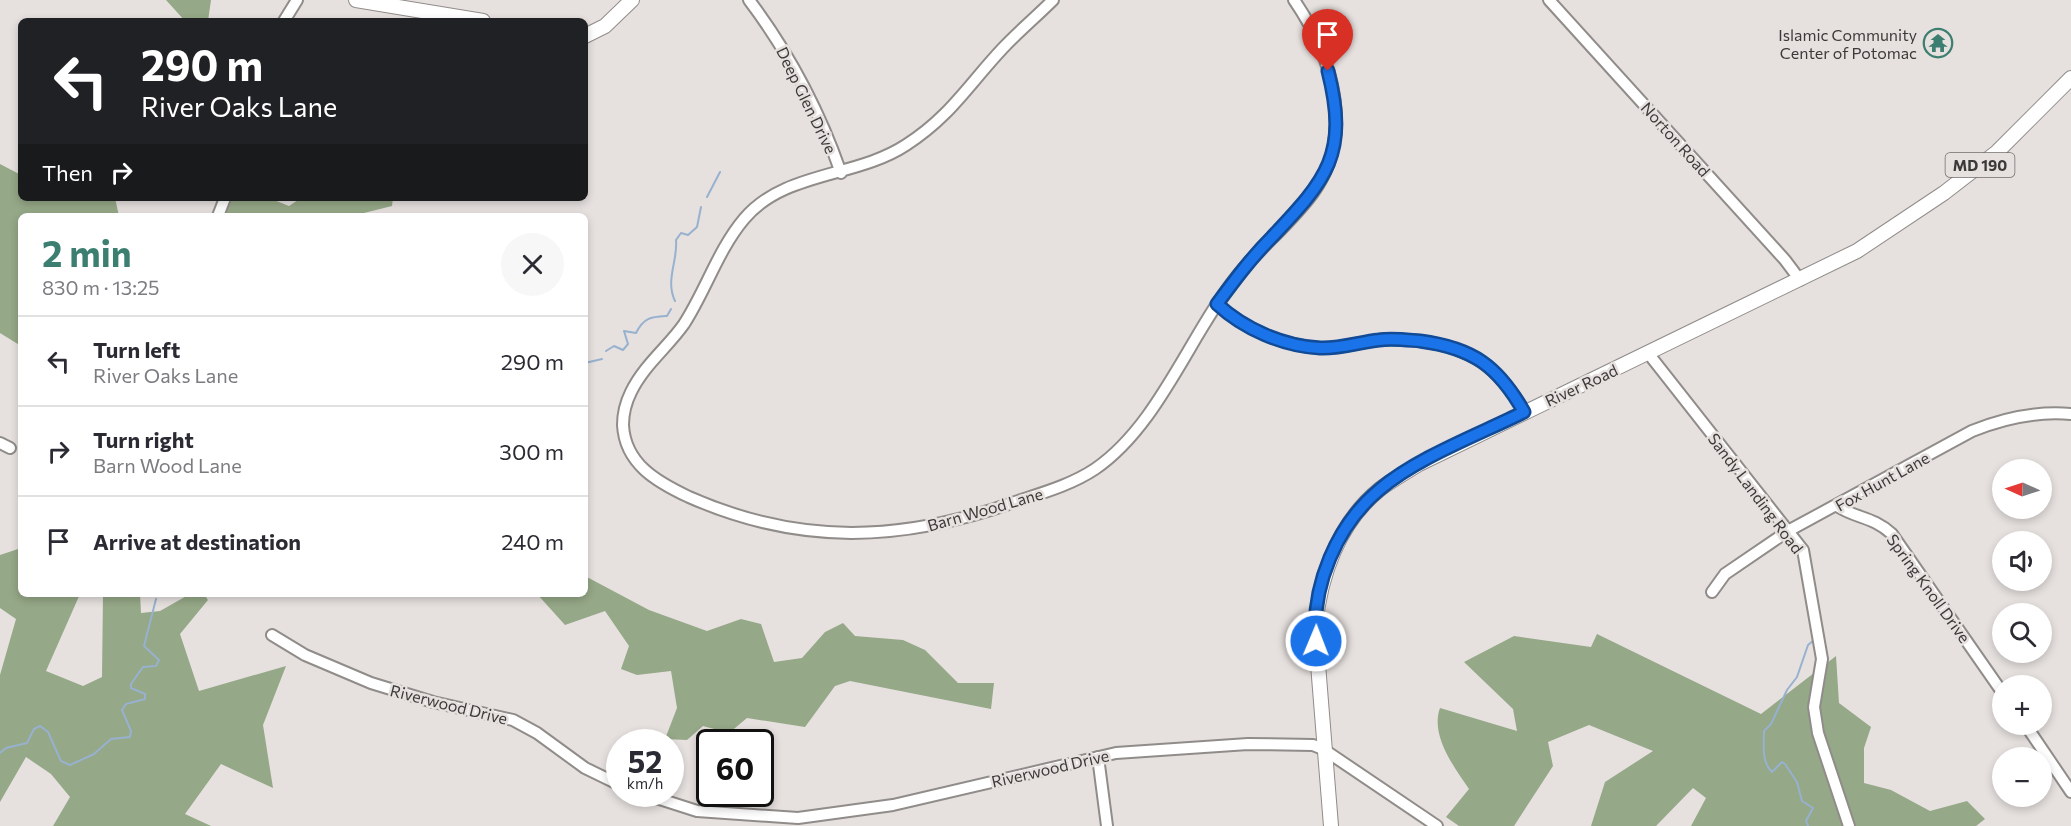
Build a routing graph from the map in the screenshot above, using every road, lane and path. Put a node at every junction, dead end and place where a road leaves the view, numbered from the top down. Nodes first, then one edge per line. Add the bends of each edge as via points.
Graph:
1 (297, 0) edge
2 (356, 0) edge
3 (632, 0) edge
4 (749, 0) edge
5 (1053, 0) edge
6 (1294, 0) edge
7 (1549, 0) edge
8 (286, 18) edge
9 (465, 18) edge
10 (588, 34) edge
11 (2071, 78) edge
12 (841, 173) junction
13 (1800, 280) junction
14 (1217, 304) junction
15 (1648, 353) junction
16 (1524, 412) junction
17 (2071, 414) edge
18 (1837, 506) junction
19 (1788, 531) junction
20 (1712, 592) dead end
21 (272, 635) dead end
22 (1992, 678) edge
23 (2032, 735) edge
24 (1323, 748) junction
25 (1098, 757) junction
26 (606, 778) edge
27 (2071, 792) edge
28 (684, 807) edge
29 (1107, 826) edge
30 (1331, 826) edge
31 (1437, 826) edge
32 (1849, 826) edge

1 - 8 street
2 - 9 main road
3 - 10 main road via 605,26
4 - 12 street, Deep Glen Drive via 801,79
5 - 12 street, Barn Wood Lane via 929,129 902,148
6 - 14 street, Barn Wood Lane via 1327,67 1336,105 1336,135 1327,168 1314,192
7 - 13 street, Norton Road
11 - 13 main road, River Road / MD 190 via 1996,152 1944,193 1857,251
12 - 14 street, Barn Wood Lane via 781,190 746,216 683,325 638,380 625,408 623,424 630,453 644,471 665,486 728,514 829,534 862,534 939,526 1056,488 1094,469 1130,438 1167,388
13 - 15 main road, River Road / MD 190
14 - 16 street via 1233,319 1291,343 1321,348 1381,339 1411,340 1468,352 1497,374
15 - 16 main road, River Road / MD 190
15 - 19 street, Sandy Landing Road
16 - 24 main road, River Road / MD 190 via 1419,464 1381,488 1361,506 1336,544 1317,599 1315,627
17 - 18 street, Fox Hunt Lane via 2038,413 1996,421
18 - 19 street, Fox Hunt Lane
18 - 22 street, Spring Knoll Drive via 1870,518 1892,534
19 - 20 street, Fox Hunt Lane via 1725,574
19 - 32 street, Sandy Landing Road via 1803,550 1822,659 1814,707 1818,733
21 - 26 street, Riverwood Drive via 305,655 371,683 513,720
23 - 27 street
24 - 25 street, Riverwood Drive via 1248,744
24 - 30 main road, River Road / MD 190
24 - 31 street, Riverwood Drive
25 - 28 street, Riverwood Drive via 893,805 798,818
25 - 29 street

